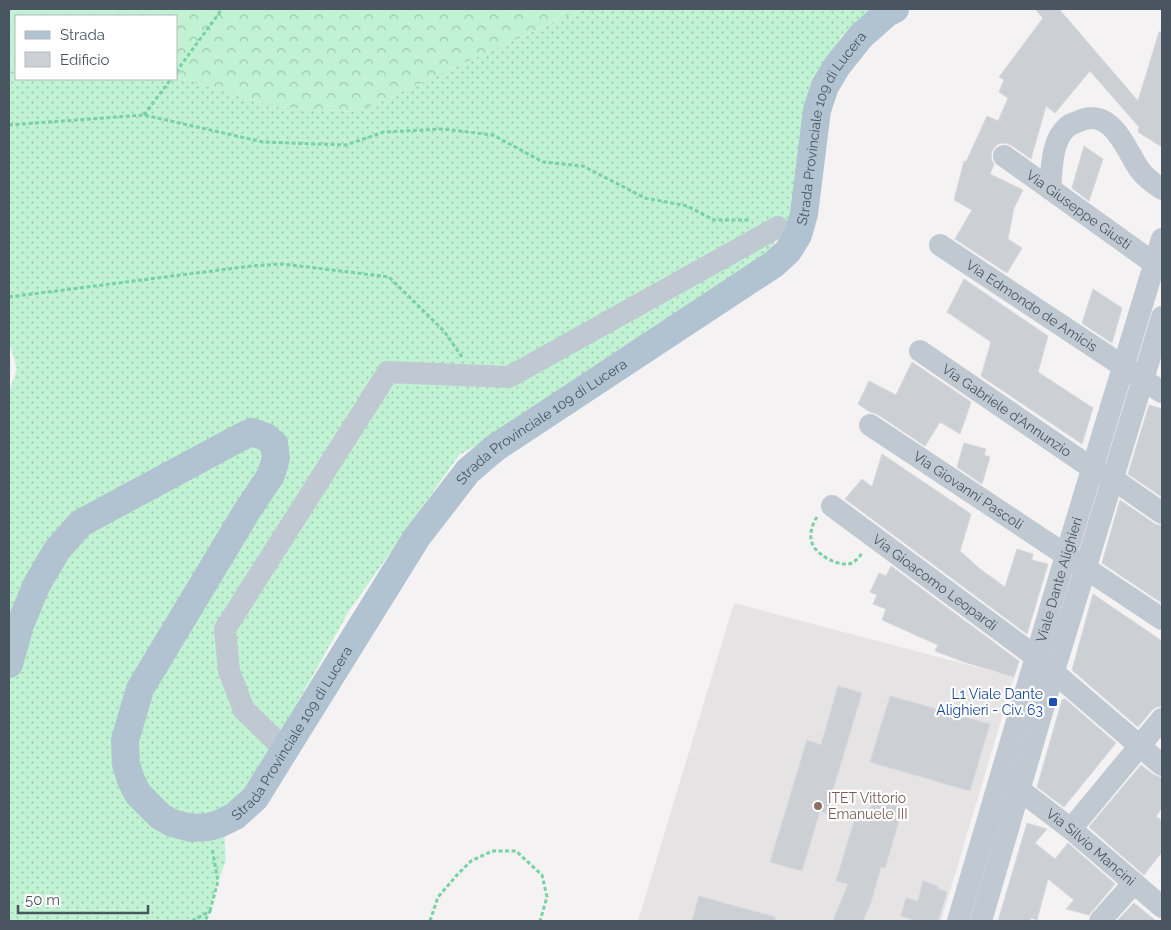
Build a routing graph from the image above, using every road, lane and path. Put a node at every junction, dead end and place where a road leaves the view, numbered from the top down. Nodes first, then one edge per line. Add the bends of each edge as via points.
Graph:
1 (222, 9) edge
2 (895, 9) edge
3 (178, 69) edge
4 (170, 80) edge
5 (144, 115) junction
6 (9, 125) edge
7 (1004, 156) dead end
8 (1050, 189) junction
9 (1162, 189) edge
10 (778, 227) joint
11 (1162, 239) edge
12 (940, 245) dead end
13 (1155, 264) junction
14 (9, 297) edge
15 (1162, 317) edge
16 (920, 351) dead end
17 (1124, 367) junction
18 (476, 375) junction
19 (1153, 386) edge
20 (870, 425) dead end
21 (1093, 469) junction
22 (1114, 480) junction
23 (832, 506) joint
24 (1162, 513) edge
25 (874, 538) junction
26 (1066, 555) junction
27 (1086, 568) junction
28 (1162, 619) edge
29 (1036, 657) junction
30 (9, 664) edge
31 (1054, 671) junction
32 (1162, 719) edge
33 (1140, 746) junction
34 (287, 747) junction
35 (1162, 765) edge
36 (1001, 776) junction
37 (1020, 789) junction
38 (208, 827) junction
39 (1071, 829) junction
40 (1152, 892) edge
41 (210, 911) junction
42 (192, 921) edge
43 (205, 921) edge
44 (430, 921) edge
45 (540, 921) edge
46 (958, 921) edge
47 (981, 921) edge
48 (1100, 921) edge

1 - 3 path
2 - 34 main road, Strada Provinciale 109 di Lucera via 860,36 825,86 817,110 804,214 798,235 788,252 495,448 468,471 416,537
4 - 5 path
5 - 6 path
5 - 10 path via 262,142 346,145 384,132 443,128 493,135 543,162 582,166 645,198 687,206 714,220 750,220
7 - 8 street, Via Giuseppe Giusti
8 - 9 street via 1053,155 1059,139 1067,127 1086,117 1103,120 1122,138 1140,170
8 - 13 street, Via Giuseppe Giusti
10 - 18 street via 508,377
11 - 13 street, Viale Dante Alighieri
12 - 17 street, Via Edmondo de Amicis
13 - 17 street, Viale Dante Alighieri
14 - 18 path via 283,264 389,277 444,331
15 - 19 street, Viale Dante Alighieri
16 - 21 street, Via Gabriele d'Annunzio
17 - 19 street, Via Edmondo de Amicis
17 - 21 street, Viale Dante Alighieri
18 - 34 street via 388,372 225,629 229,671 244,710 275,740
19 - 22 street, Viale Dante Alighieri
20 - 26 street, Via Giovanni Pascoli
21 - 22 street, Via Gabriele d'Annunzio
21 - 26 street, Viale Dante Alighieri
22 - 24 street, Via Gabriele d'Annunzio
22 - 27 street, Viale Dante Alighieri
23 - 25 street, Via Gioacomo Leopardi
23 - 25 path via 822,511 811,529 811,542 828,559 850,564
25 - 29 street, Via Gioacomo Leopardi
26 - 27 street, Via Giovanni Pascoli
26 - 29 street, Viale Dante Alighieri
27 - 28 street, Via Giovanni Pascoli
27 - 31 street, Viale Dante Alighieri
29 - 31 street, Via Gioacomo Leopardi
29 - 36 street, Viale Dante Alighieri
30 - 38 main road, Strada Provinciale 109 di Lucera via 36,586 57,550 81,523 239,438 252,432 266,437 274,444 276,458 271,475 140,690 125,740 126,764 138,794 172,823 191,828
31 - 33 street, Via Gioacomo Leopardi
31 - 37 street, Viale Dante Alighieri
32 - 33 street
33 - 35 street, Via Gioacomo Leopardi
33 - 39 street
34 - 38 main road, Strada Provinciale 109 di Lucera via 255,798 235,816
36 - 37 street, Via Silvio Mancini
36 - 46 street, Viale Dante Alighieri
37 - 39 street, Via Silvio Mancini
37 - 47 street, Viale Dante Alighieri
38 - 41 path via 218,881
39 - 40 street, Via Silvio Mancini
40 - 48 street
41 - 42 path
41 - 43 path
44 - 45 path via 438,897 456,875 471,861 492,851 516,851 542,874 547,897

